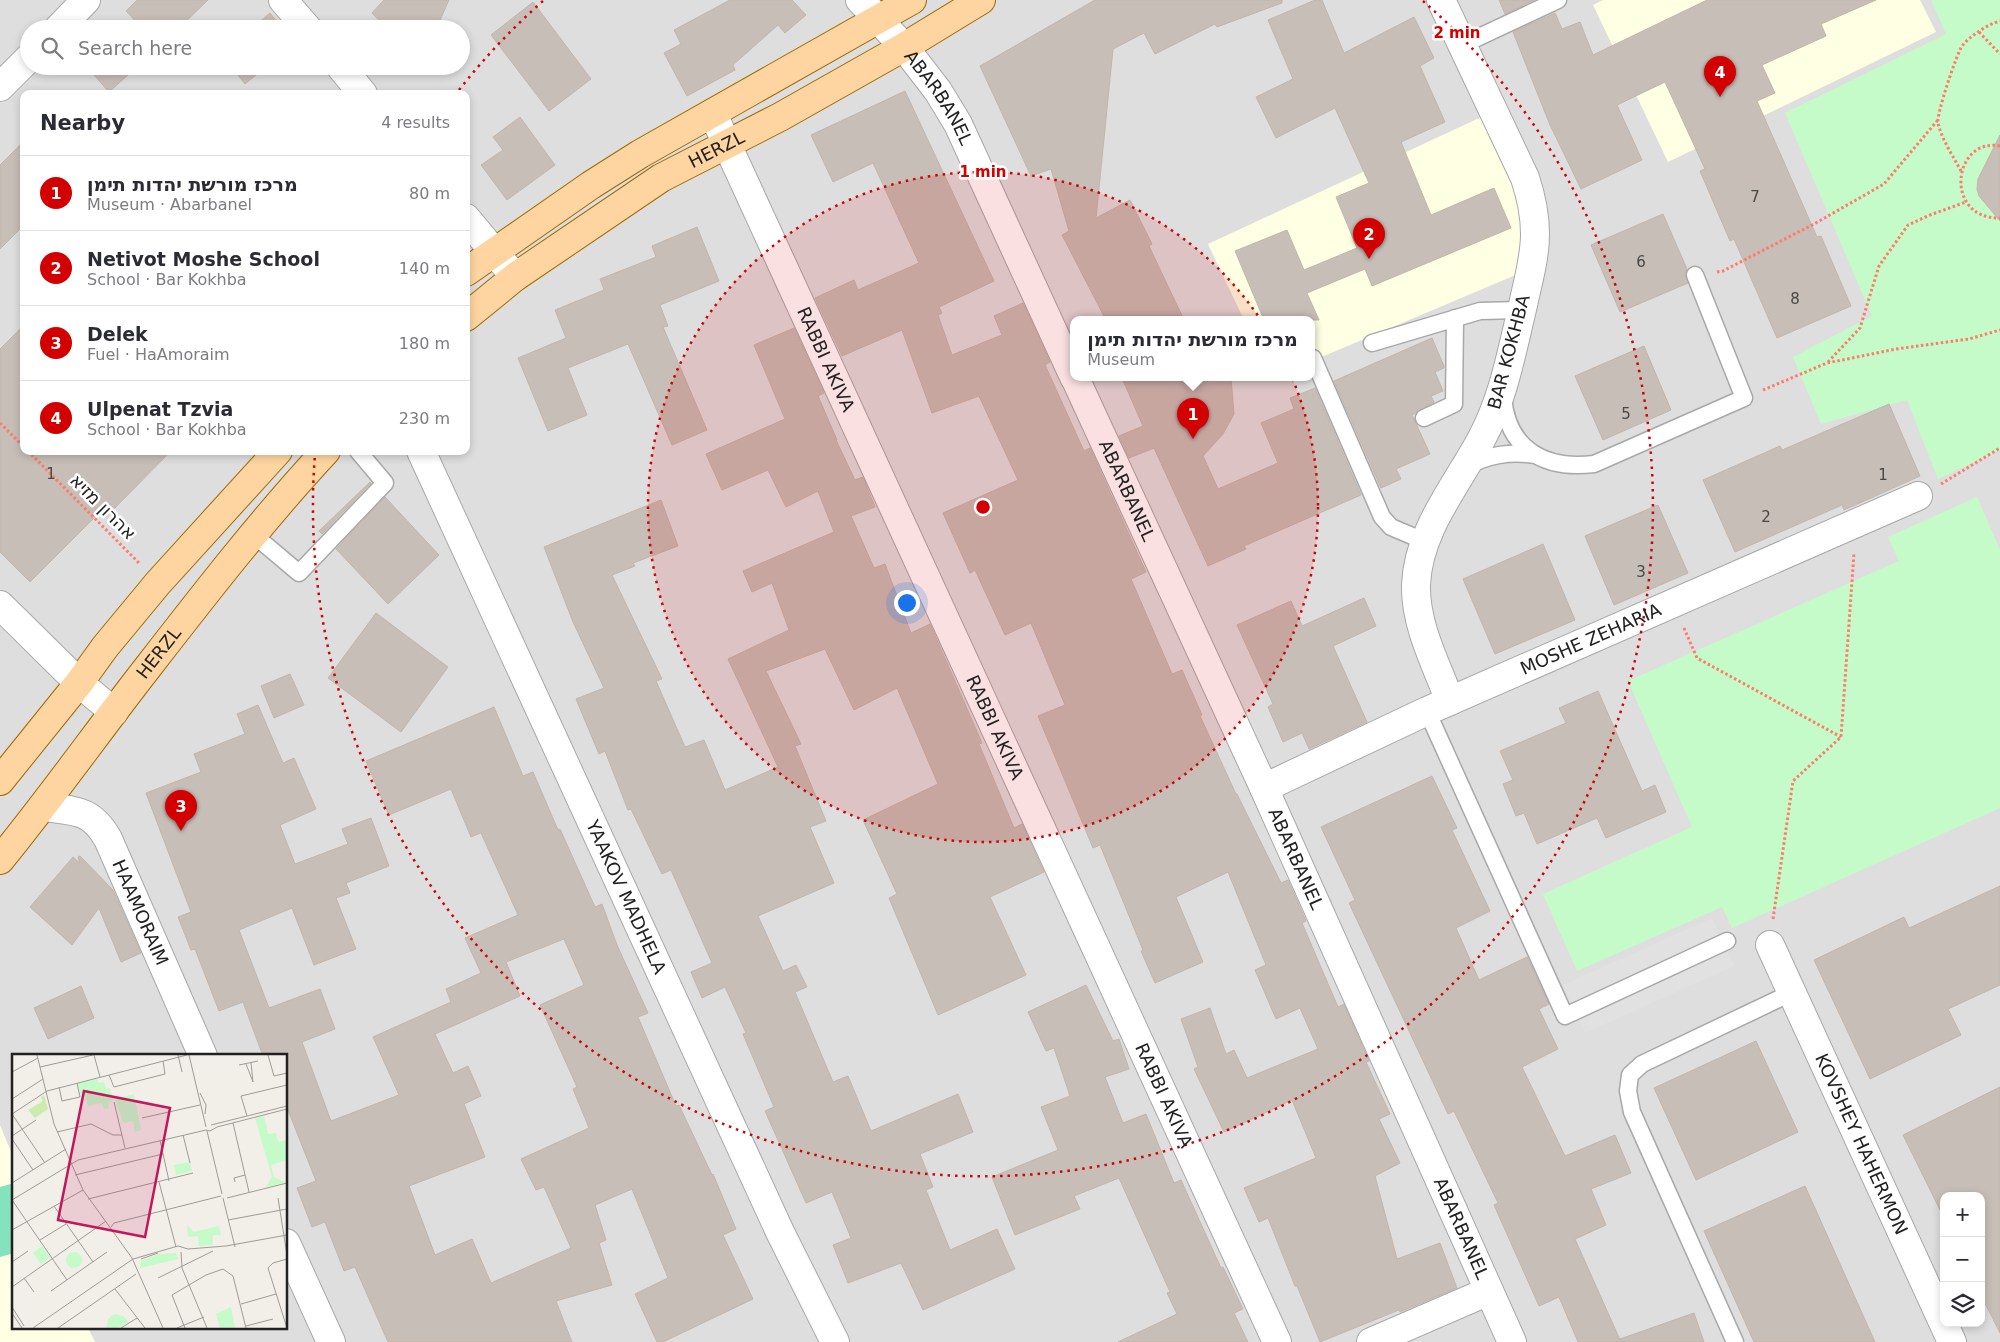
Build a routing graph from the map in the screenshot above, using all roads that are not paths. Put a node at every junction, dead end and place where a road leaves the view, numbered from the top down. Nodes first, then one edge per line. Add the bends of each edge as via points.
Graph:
1 (86, 0) edge
2 (283, 0) edge
3 (860, 0) edge
4 (912, 0) edge
5 (981, 0) edge
6 (1441, 0) edge
7 (1558, 0) edge
8 (67, 20) edge
9 (300, 20) edge
10 (878, 20) junction
11 (1462, 45) junction
12 (904, 47) junction
13 (20, 67) edge
14 (347, 75) edge
15 (0, 87) edge
16 (360, 90) edge
17 (713, 114) junction
18 (726, 144) junction
19 (470, 223) edge
20 (494, 252) junction
21 (470, 269) edge
22 (1696, 275) road end
23 (515, 277) junction
24 (1521, 310) junction
25 (470, 314) edge
26 (1455, 318) junction
27 (1372, 344) dead end
28 (1315, 363) edge
29 (1070, 368) edge
30 (1076, 381) edge
31 (1503, 386) junction
32 (1424, 418) dead end
33 (274, 455) edge
34 (323, 455) edge
35 (361, 455) edge
36 (424, 455) edge
37 (1534, 455) junction
38 (1465, 468) junction
39 (1918, 496) road end
40 (254, 535) junction
41 (1424, 542) junction
42 (0, 605) edge
43 (79, 684) junction
44 (1439, 706) junction
45 (114, 712) junction
46 (0, 781) edge
47 (1264, 788) junction
48 (44, 807) junction
49 (0, 860) edge
50 (1727, 941) dead end
51 (1770, 945) road end
52 (1791, 993) junction
53 (202, 1054) edge
54 (288, 1247) edge
55 (1489, 1291) junction
56 (331, 1342) edge
57 (835, 1342) edge
58 (1277, 1342) edge
59 (1371, 1342) edge
60 (1512, 1342) edge
61 (1735, 1342) edge
62 (1952, 1342) edge

1 - 8 street
2 - 9 street
3 - 10 street, ABARBANEL
4 - 10 main road, HERZL
5 - 12 main road, HERZL
6 - 11 street, BAR KOKHBA
7 - 11 lane
10 - 12 street, ABARBANEL
10 - 17 main road, HERZL
11 - 24 street, BAR KOKHBA via 1516,156 1532,200 1534,250
12 - 18 main road, HERZL
12 - 29 street, ABARBANEL via 938,91 958,124
13 - 15 street
14 - 16 street
17 - 18 street, RABBI AKIVA
17 - 20 main road, HERZL via 640,154
18 - 23 main road, HERZL via 661,178
18 - 58 street, RABBI AKIVA
19 - 20 street
20 - 21 main road, HERZL
20 - 23 street
22 - 37 lane via 1744,398 1594,464 1562,465
23 - 25 main road, HERZL
24 - 26 lane via 1480,311
24 - 31 street, BAR KOKHBA
26 - 27 lane
26 - 32 lane via 1454,404
28 - 41 lane via 1382,517 1391,527
30 - 47 street, ABARBANEL
31 - 37 lane via 1504,406 1511,427
31 - 38 street, BAR KOKHBA via 1483,436
33 - 43 main road via 158,583
34 - 40 main road, HERZL
35 - 40 lane via 385,483 299,573
36 - 57 street, YAAKOV MADHELA via 776,1223
37 - 38 lane via 1500,455
38 - 41 street, BAR KOKHBA
39 - 44 street, MOSHE ZEHARIA
40 - 45 main road, HERZL
41 - 44 street, BAR KOKHBA via 1417,574 1418,610
42 - 43 street
43 - 45 street
43 - 46 main road
44 - 47 street, MOSHE ZEHARIA
44 - 50 lane via 1565,1016
45 - 48 main road, HERZL
47 - 55 street, ABARBANEL
48 - 49 main road, HERZL
48 - 53 street, HAAMORAIM via 76,811 99,824
51 - 52 street, KOVSHEY HAHERMON
52 - 61 lane via 1642,1064 1630,1075 1628,1091 1632,1112
52 - 62 street, KOVSHEY HAHERMON
54 - 56 street
55 - 59 street
55 - 60 street, ABARBANEL

